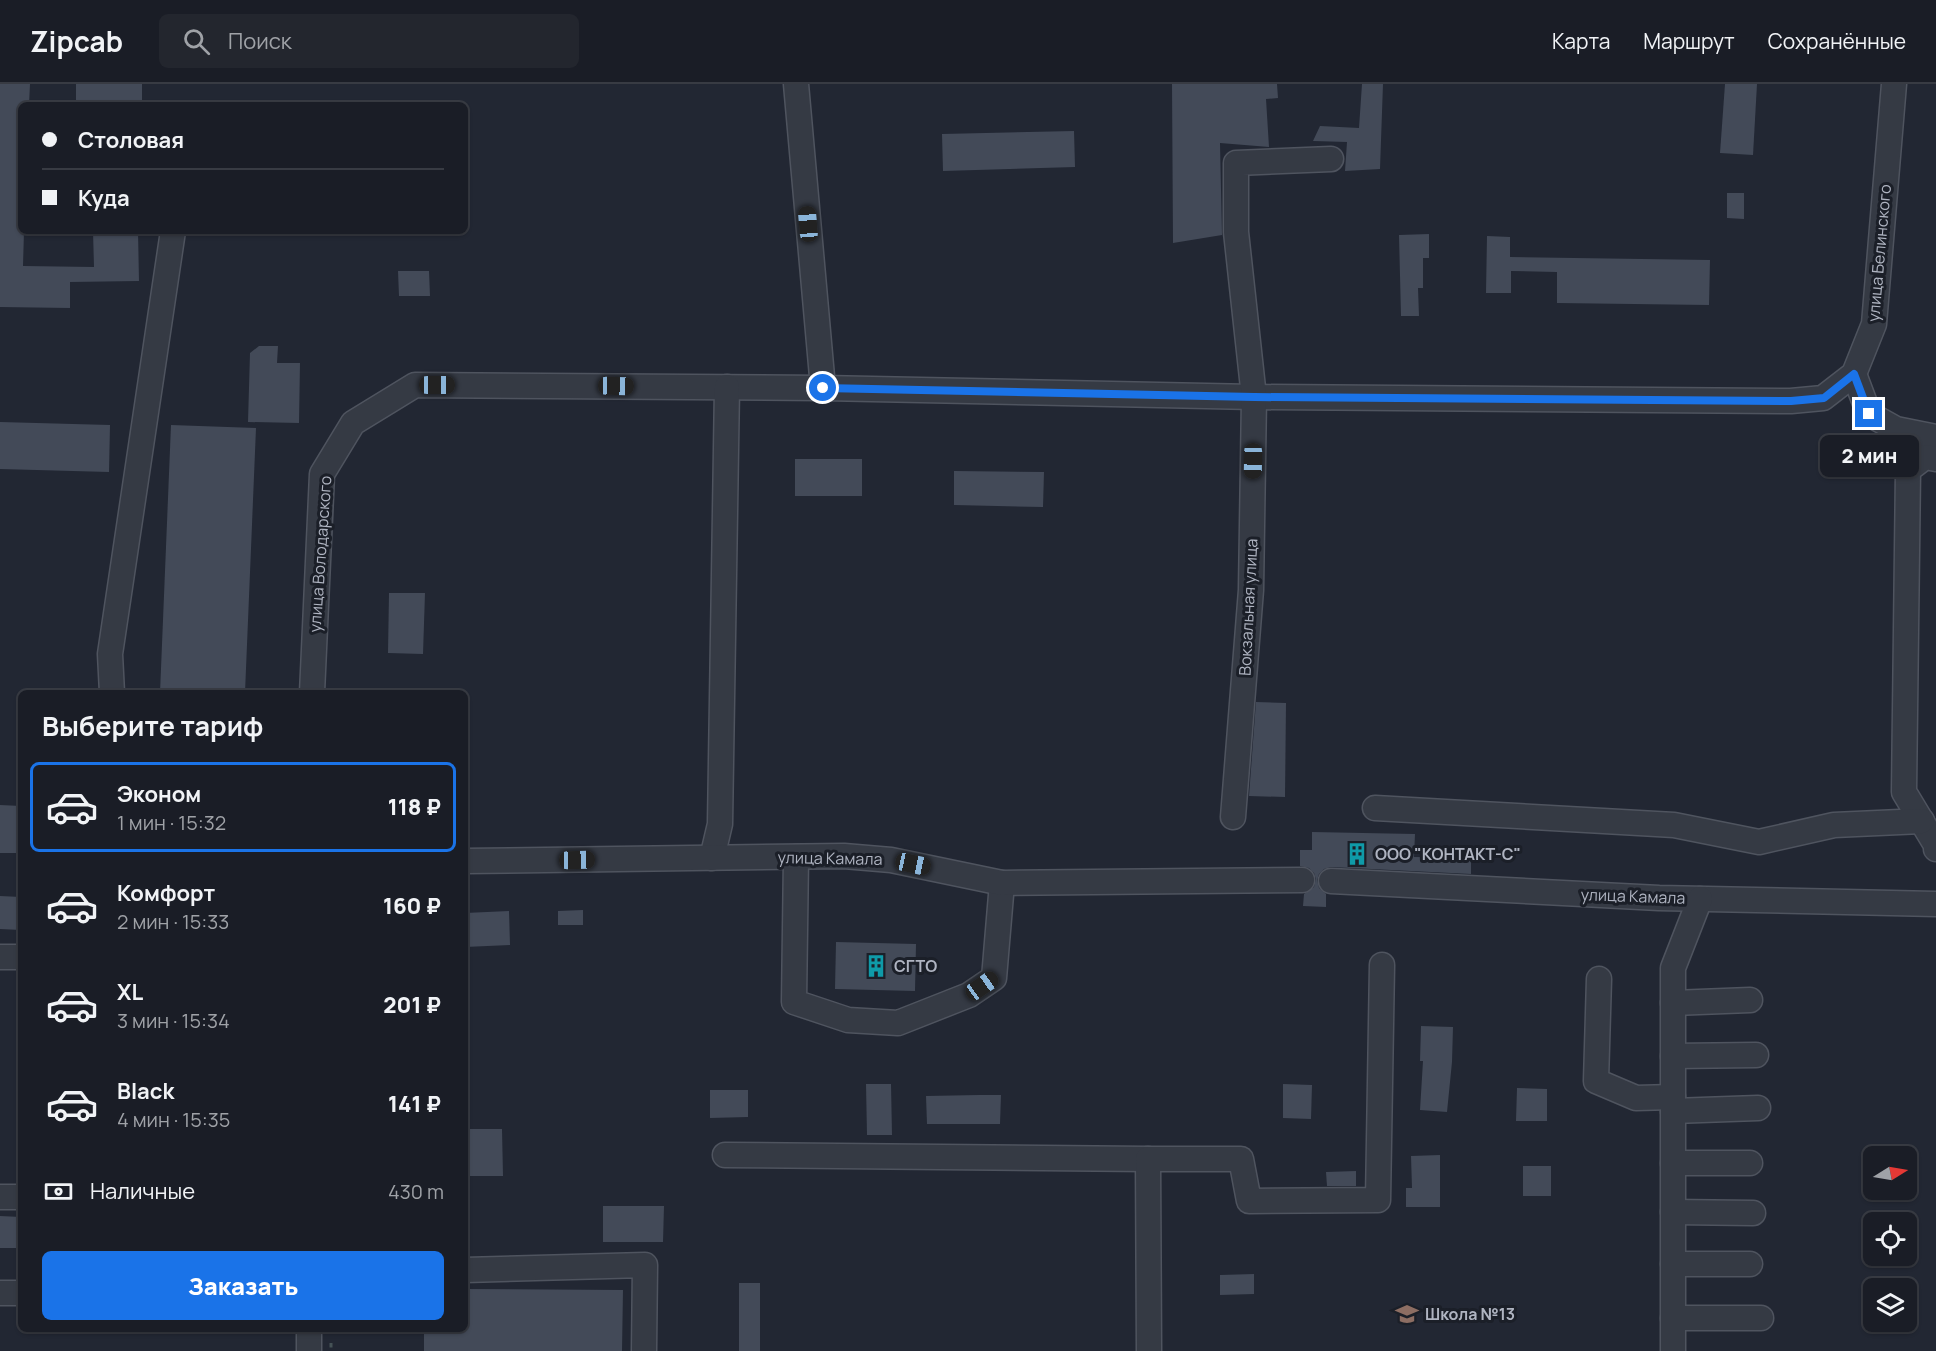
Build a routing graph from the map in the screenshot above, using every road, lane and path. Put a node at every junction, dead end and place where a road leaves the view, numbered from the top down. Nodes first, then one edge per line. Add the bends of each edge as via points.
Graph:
1 (796, 84) edge
2 (1894, 84) edge
3 (1331, 159) dead end
4 (173, 234) edge
5 (1854, 374) junction
6 (728, 387) junction
7 (823, 388) junction
8 (1254, 397) junction
9 (353, 423) joint
10 (1936, 437) edge
11 (1936, 459) edge
12 (112, 690) edge
13 (312, 690) edge
14 (1375, 808) dead end
15 (1233, 817) dead end
16 (1922, 821) junction
17 (1936, 846) edge
18 (796, 857) junction
19 (712, 858) junction
20 (468, 861) edge
21 (1302, 880) dead end
22 (1331, 881) dead end
23 (1002, 883) junction
24 (1700, 898) junction
25 (1936, 904) edge
26 (0, 957) edge
27 (18, 957) edge
28 (1382, 965) dead end
29 (1599, 979) dead end
30 (1750, 1000) dead end
31 (1673, 1003) junction
32 (1756, 1055) dead end
33 (1673, 1056) junction
34 (1673, 1104) junction
35 (1758, 1108) dead end
36 (725, 1155) dead end
37 (1148, 1159) junction
38 (1673, 1163) junction
39 (1750, 1163) dead end
40 (0, 1197) edge
41 (18, 1197) edge
42 (1672, 1212) junction
43 (1753, 1213) dead end
44 (1673, 1264) junction
45 (1750, 1264) dead end
46 (468, 1270) edge
47 (0, 1293) edge
48 (18, 1293) edge
49 (1672, 1318) junction
50 (1761, 1318) dead end
51 (309, 1332) edge
52 (309, 1351) edge
53 (644, 1351) edge
54 (1149, 1351) edge
55 (1673, 1351) edge

1 - 7 street
2 - 5 street, улица Белинского via 1874,324
3 - 8 street, Вокзальная улица via 1236,163 1236,232
4 - 12 street via 110,654
5 - 8 street, улица Белинского via 1824,398 1791,401
5 - 10 street via 1869,414 1896,429
6 - 7 street, улица Белинского
6 - 9 street, улица Белинского via 415,385
6 - 19 street via 720,824
7 - 8 street, улица Белинского
8 - 15 street, Вокзальная улица via 1251,590
9 - 13 street, улица Володарского via 322,474
11 - 16 street via 1925,457 1908,470 1904,792
14 - 16 street via 1674,825 1759,842 1834,825
16 - 17 street
18 - 19 street, улица Камала
18 - 23 street, улица Камала via 891,860
18 - 23 street via 794,1002 848,1020 898,1023 969,995 994,978
19 - 20 street, улица Камала
21 - 23 street, улица Камала
22 - 24 street, улица Камала
24 - 25 street, улица Камала
24 - 31 street via 1673,968
26 - 27 street
28 - 37 street via 1378,1200 1249,1201 1241,1159
29 - 34 street via 1596,1081 1636,1098
30 - 31 street
31 - 33 street
32 - 33 street
33 - 34 street
34 - 35 street
34 - 38 street
36 - 37 street
37 - 54 street
38 - 39 street
38 - 42 street
40 - 41 street
42 - 43 street
42 - 44 street
44 - 45 street
44 - 49 street
46 - 53 street via 645,1265
47 - 48 street
49 - 50 street
49 - 55 street
51 - 52 street

